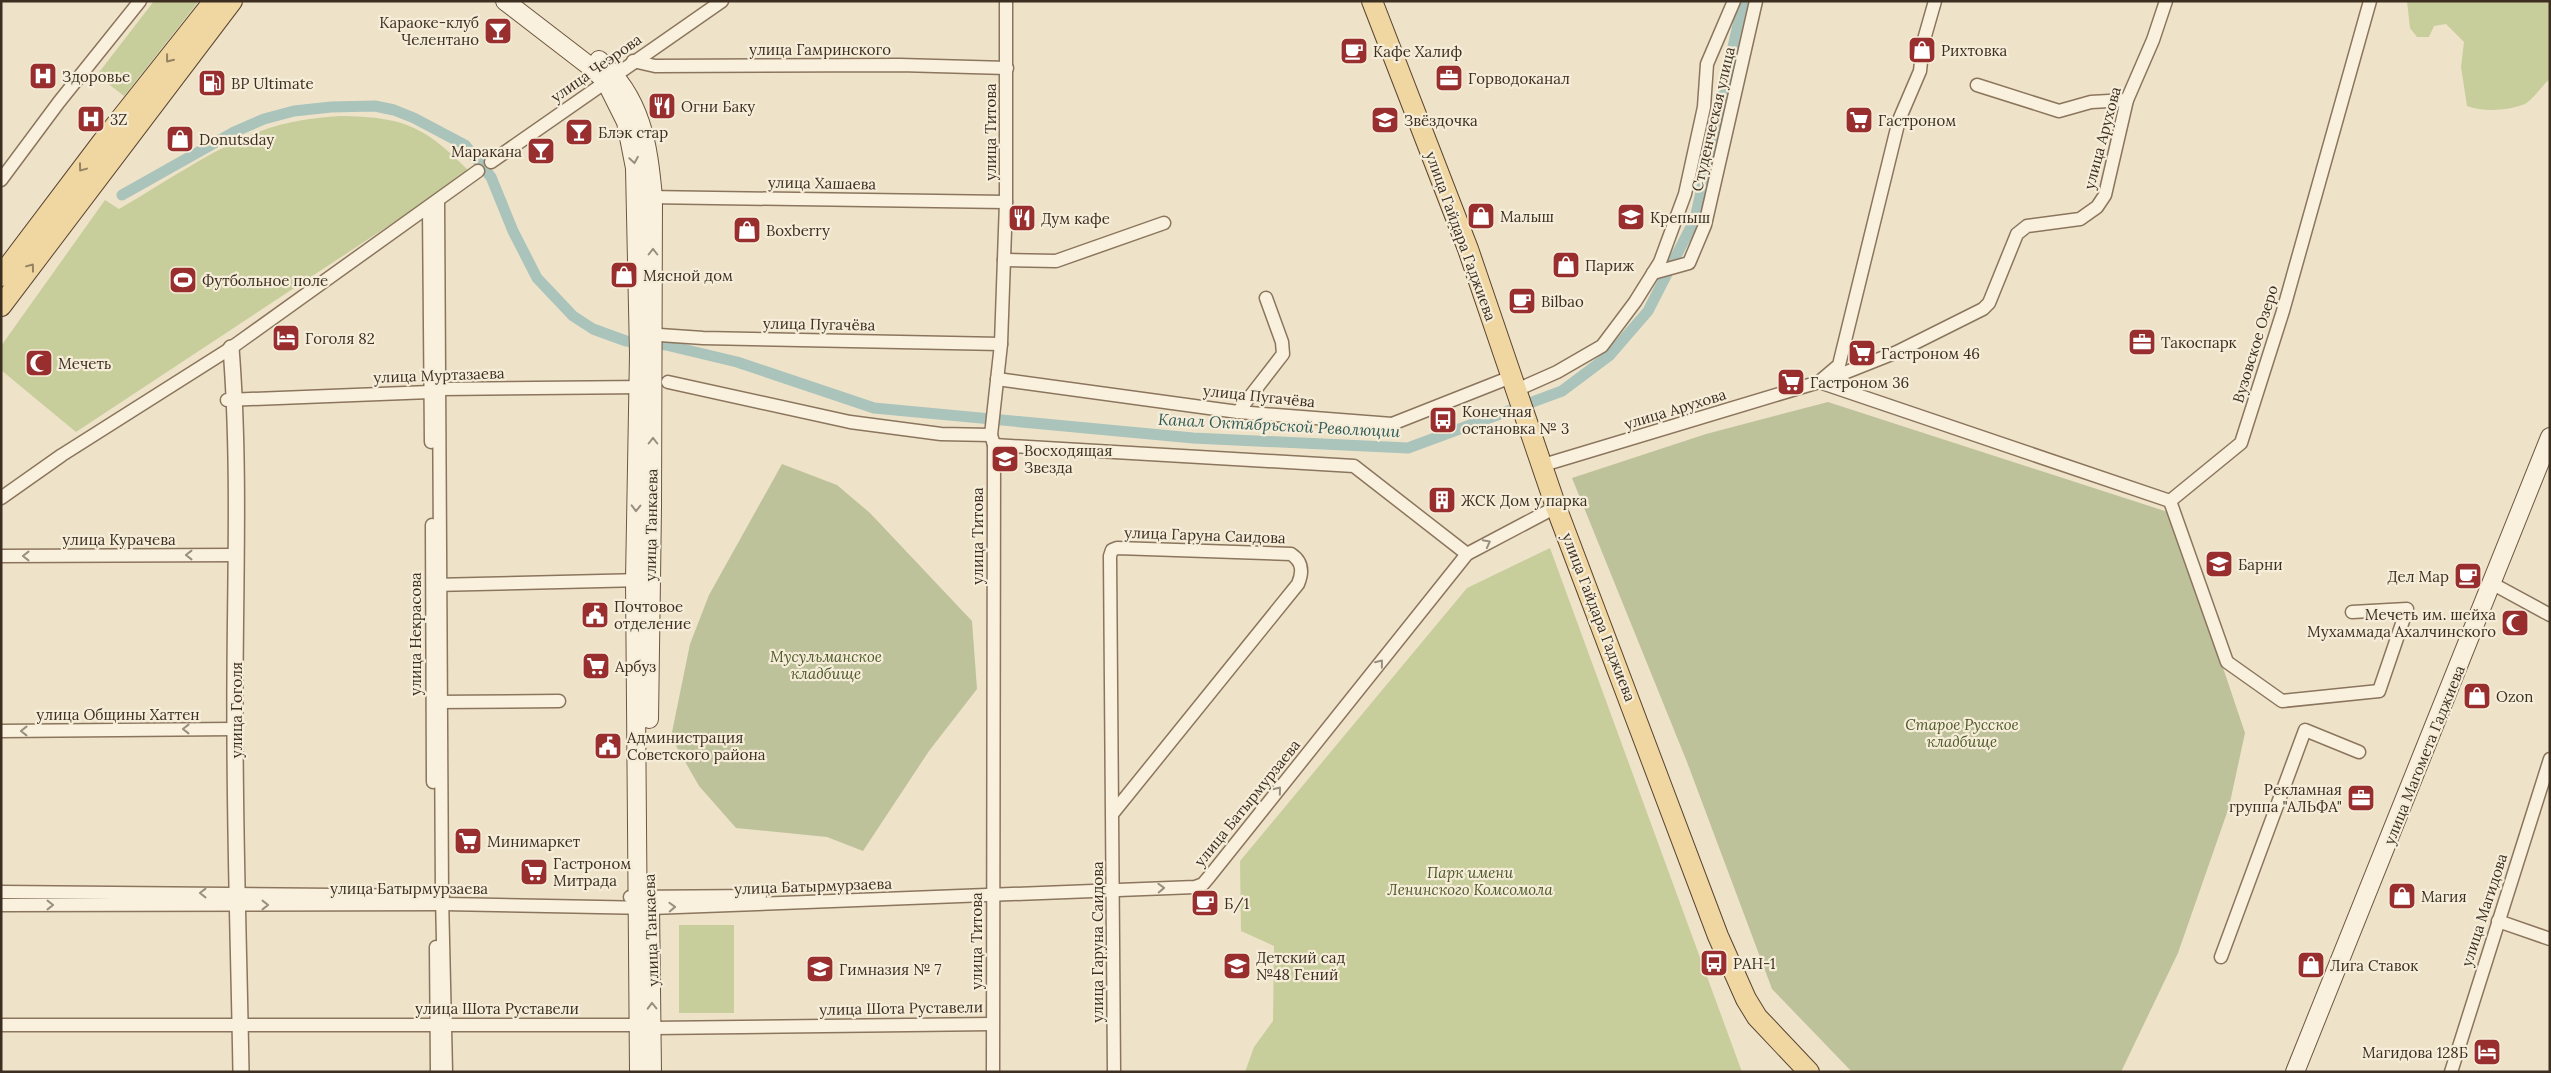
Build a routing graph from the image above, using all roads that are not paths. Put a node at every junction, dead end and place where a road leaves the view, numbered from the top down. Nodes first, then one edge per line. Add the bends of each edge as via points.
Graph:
1 (140, 1) edge
2 (214, 1) edge
3 (232, 1) edge
4 (505, 1) edge
5 (524, 1) edge
6 (722, 1) edge
7 (1006, 1) edge
8 (1371, 1) edge
9 (1734, 1) edge
10 (1756, 1) edge
11 (1935, 1) edge
12 (2166, 1) edge
13 (2370, 1) edge
14 (634, 61) junction
15 (1007, 68) junction
16 (611, 79) junction
17 (1977, 86) dead end
18 (2127, 100) junction
19 (491, 162) dead end
20 (478, 171) dead end
21 (1, 180) edge
22 (645, 197) junction
23 (1006, 202) junction
24 (433, 204) junction
25 (1164, 222) dead end
26 (1004, 260) junction
27 (1653, 273) junction
28 (1, 276) edge
29 (1266, 298) dead end
30 (1, 306) edge
31 (647, 342) junction
32 (1001, 344) junction
33 (227, 350) junction
34 (997, 379) junction
35 (1819, 382) junction
36 (1513, 384) junction
37 (653, 386) junction
38 (435, 390) junction
39 (231, 399) junction
40 (1238, 412) junction
41 (2550, 437) edge
42 (992, 440) junction
43 (2550, 446) edge
44 (1542, 466) junction
45 (1, 498) edge
46 (2170, 501) junction
47 (1555, 508) junction
48 (1467, 554) junction
49 (233, 555) junction
50 (1, 556) edge
51 (643, 580) junction
52 (2494, 584) junction
53 (436, 585) junction
54 (2352, 612) dead end
55 (2550, 615) edge
56 (559, 701) dead end
57 (436, 702) junction
58 (231, 729) junction
59 (1, 731) edge
60 (2359, 752) dead end
61 (2550, 759) edge
62 (1112, 812) junction
63 (1112, 888) junction
64 (1, 892) edge
65 (993, 895) junction
66 (232, 899) junction
67 (439, 900) junction
68 (644, 901) junction
69 (1, 905) edge
70 (2498, 921) junction
71 (2550, 939) edge
72 (2221, 957) dead end
73 (442, 1024) junction
74 (992, 1024) junction
75 (1, 1025) edge
76 (235, 1026) junction
77 (646, 1026) junction
78 (231, 1072) edge
79 (241, 1072) edge
80 (437, 1072) edge
81 (446, 1072) edge
82 (638, 1072) edge
83 (652, 1072) edge
84 (993, 1072) edge
85 (1114, 1072) edge
86 (1808, 1072) edge
87 (2297, 1072) edge
88 (2451, 1072) edge

1 - 21 street
2 -> 28 main road
30 -> 3 main road
4 - 16 main road
5 - 16 main road
6 - 14 street, улица Чеэрова
7 - 15 street, улица Титова
8 - 36 main road, улица Гайдара Гаджиева via 1466,250
9 - 27 street, улица Пугачёва via 1708,64 1704,107 1685,194
10 - 27 street, Студенческая улица via 1705,225 1689,263
11 - 35 street, улица Арухова via 1923,43 1920,72 1899,120 1839,365
12 - 18 street, улица Арухова
13 - 46 street, Вузовское Озеро via 2283,311 2241,443
14 - 15 street, улица Гамринского via 655,66
14 - 16 street, улица Чеэрова
15 - 23 street, улица Титова
16 - 19 street, улица Чеэрова
16 - 22 main road, улица Танкаева via 626,122 635,168
17 - 18 street via 2059,112 2091,102
18 - 35 street, улица Арухова via 2105,196 2093,211 2080,219 2027,226 2017,234 1983,309 1897,352
20 - 24 street
22 - 23 street, улица Хашаева
22 - 31 main road, улица Танкаева
23 - 26 street, улица Титова
24 - 33 street
24 - 38 street, улица Некрасова
25 - 26 street via 1056,261
26 - 32 street, улица Титова
27 - 36 street, улица Пугачёва via 1602,346 1557,372
29 - 40 street via 1282,342 1283,354
31 - 32 street, улица Пугачёва
31 - 37 main road, улица Танкаева
32 - 34 street, улица Титова
33 - 39 street, улица Гоголя
33 - 45 street via 62,455
34 - 40 street, улица Пугачёва
34 - 42 street, улица Титова
35 - 44 street, улица Арухова
35 - 46 street
36 - 40 street, улица Пугачёва via 1392,424
36 - 44 main road, улица Гайдара Гаджиева
37 - 38 street, улица Муртазаева
37 - 42 street, улица Муртазаева via 850,422
37 - 51 main road, улица Танкаева
38 - 39 street, улица Муртазаева
38 - 53 street, улица Некрасова
39 - 49 street, улица Гоголя
41 - 52 main road, улица Магомета Гаджиева
42 - 48 street, улица Муртазаева via 1354,466
42 - 65 street, улица Титова
43 - 52 main road, улица Магомета Гаджиева
44 - 47 main road, улица Гайдара Гаджиева
46 - 54 street via 2227,662 2282,701 2379,691 2407,609
48 -> 47 street, улица Батырмурзаева
47 - 86 main road, улица Гайдара Гаджиева via 1716,937 1744,1000 1755,1018
63 -> 48 street, улица Батырмурзаева via 1194,887 1203,884
49 -> 50 street, улица Курачева
49 - 58 street, улица Гоголя
51 - 53 street
51 - 68 main road, улица Танкаева
52 - 55 street
52 - 87 main road, улица Магомета Гаджиева
53 - 57 street, улица Некрасова
56 - 57 street
57 - 67 street, улица Некрасова
58 -> 59 street, улица Общины Хаттен
58 - 66 street, улица Гоголя
60 - 72 street via 2305,730
61 - 70 street, улица Магидова
62 - 62 street, улица Гаруна Саидова via 1112,550 1292,554 1301,566 1298,584
62 - 63 street, улица Гаруна Саидова
63 - 65 street, улица Батырмурзаева
63 - 85 street, улица Гаруна Саидова
66 -> 64 street, улица Батырмурзаева
65 - 68 street, улица Батырмурзаева
65 - 74 street, улица Титова
66 - 67 street, улица Батырмурзаева
69 -> 66 street, улица Батырмурзаева
66 - 76 street, улица Гоголя
67 - 68 street, улица Батырмурзаева via 624,898
67 - 73 street, улица Некрасова
68 - 77 main road, улица Танкаева
70 - 71 street
70 - 88 street, улица Магидова
73 - 76 street, улица Шота Руставели
73 - 77 street, улица Шота Руставели
73 - 80 street, улица Некрасова
73 - 81 street, улица Некрасова
74 - 77 street, улица Шота Руставели
74 - 84 street, улица Титова
75 - 76 street, улица Шота Руставели
76 - 78 street, улица Гоголя
76 - 79 street, улица Гоголя
77 - 82 main road, улица Танкаева
77 - 83 main road, улица Танкаева

